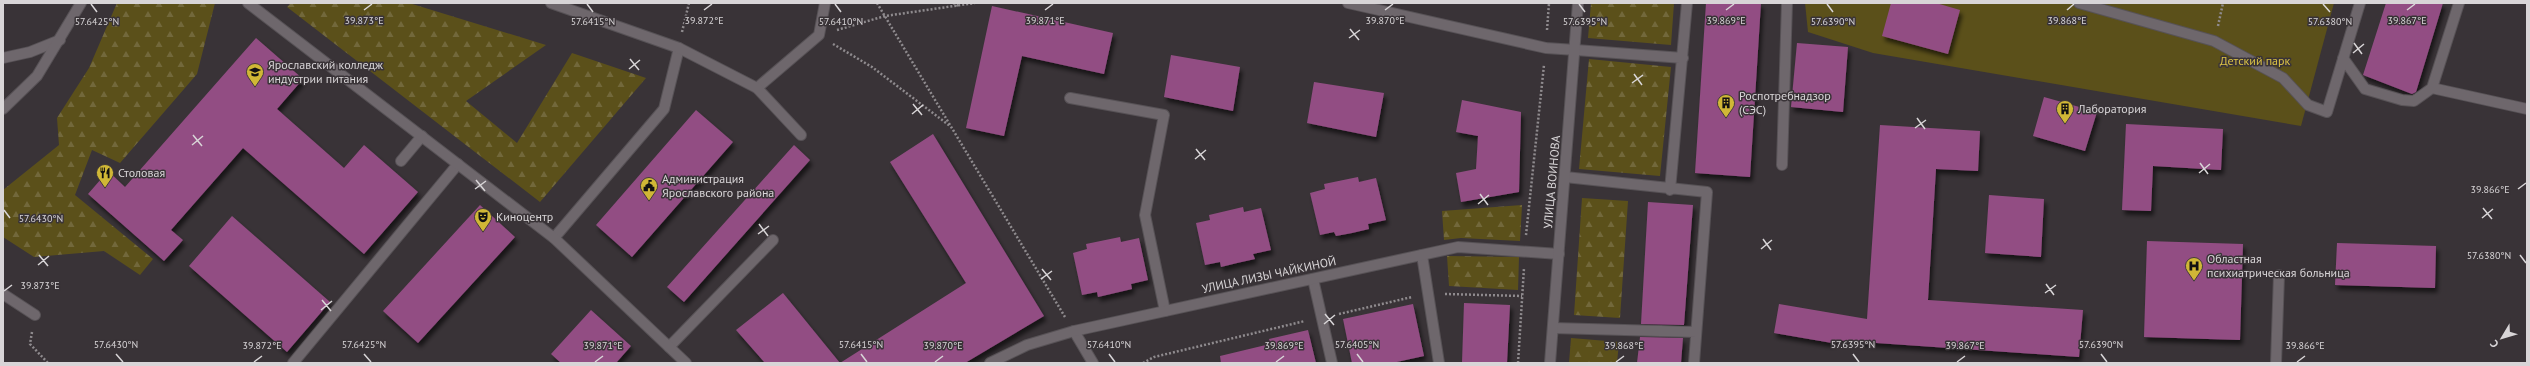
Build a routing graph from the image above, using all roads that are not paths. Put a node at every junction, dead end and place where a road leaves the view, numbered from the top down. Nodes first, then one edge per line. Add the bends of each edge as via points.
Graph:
1 (248, 3) edge
2 (551, 3) edge
3 (825, 3) edge
4 (1348, 3) edge
5 (1578, 3) edge
6 (1687, 3) edge
7 (1787, 3) edge
8 (2079, 3) edge
9 (2360, 3) edge
10 (2459, 3) edge
11 (81, 4) edge
12 (60, 40) junction
13 (679, 48) junction
14 (1576, 50) junction
15 (3, 58) edge
16 (1683, 58) junction
17 (2343, 58) junction
18 (757, 88) junction
19 (2432, 88) junction
20 (1070, 98) dead end
21 (3, 109) edge
22 (2527, 109) edge
23 (801, 135) dead end
24 (422, 136) junction
25 (401, 161) dead end
26 (458, 164) junction
27 (1782, 165) dead end
28 (1565, 177) junction
29 (1670, 190) junction
30 (554, 238) junction
31 (773, 240) dead end
32 (1559, 254) junction
33 (1422, 255) junction
34 (2279, 275) dead end
35 (1313, 279) junction
36 (3, 294) edge
37 (1165, 311) junction
38 (35, 316) road end
39 (1553, 328) junction
40 (1074, 331) junction
41 (1696, 332) junction
42 (669, 347) junction
43 (293, 363) edge
44 (686, 363) edge
45 (990, 363) edge
46 (1093, 363) edge
47 (1332, 363) edge
48 (1438, 363) edge
49 (1550, 363) edge
50 (1694, 363) edge
51 (2276, 363) edge

1 - 24 street
2 - 13 street
3 - 18 street via 819,35
4 - 14 street via 1546,48
5 - 14 street, УЛИЦА ВОИНОВА
6 - 16 street
7 - 27 street
8 - 17 street via 2214,41 2283,78 2308,105 2327,112
9 - 17 street
10 - 19 street
11 - 12 street
12 - 15 street via 30,52
12 - 21 street via 37,76
13 - 18 street
13 - 30 street via 664,109
14 - 16 street
14 - 28 street, УЛИЦА ВОИНОВА
16 - 29 street
17 - 19 street via 2365,88 2402,100 2414,101
18 - 23 street
19 - 22 street
20 - 37 street via 1164,115 1145,215
24 - 25 street
24 - 26 street
26 - 30 street
26 - 43 street
28 - 29 street
28 - 32 street, УЛИЦА ВОИНОВА
29 - 41 street via 1707,192
30 - 42 street
31 - 42 street
32 - 33 street, УЛИЦА ЛИЗЫ ЧАЙКИНОЙ via 1458,247
32 - 39 street, УЛИЦА ВОИНОВА
33 - 35 street, УЛИЦА ЛИЗЫ ЧАЙКИНОЙ
33 - 48 street
34 - 51 street
35 - 37 street, УЛИЦА ЛИЗЫ ЧАЙКИНОЙ
35 - 47 street
36 - 38 street
37 - 40 street, УЛИЦА ЛИЗЫ ЧАЙКИНОЙ
39 - 41 street
39 - 49 street, УЛИЦА ВОИНОВА
40 - 45 street, УЛИЦА ЛИЗЫ ЧАЙКИНОЙ via 1027,345
40 - 46 street
41 - 50 street
42 - 44 street

